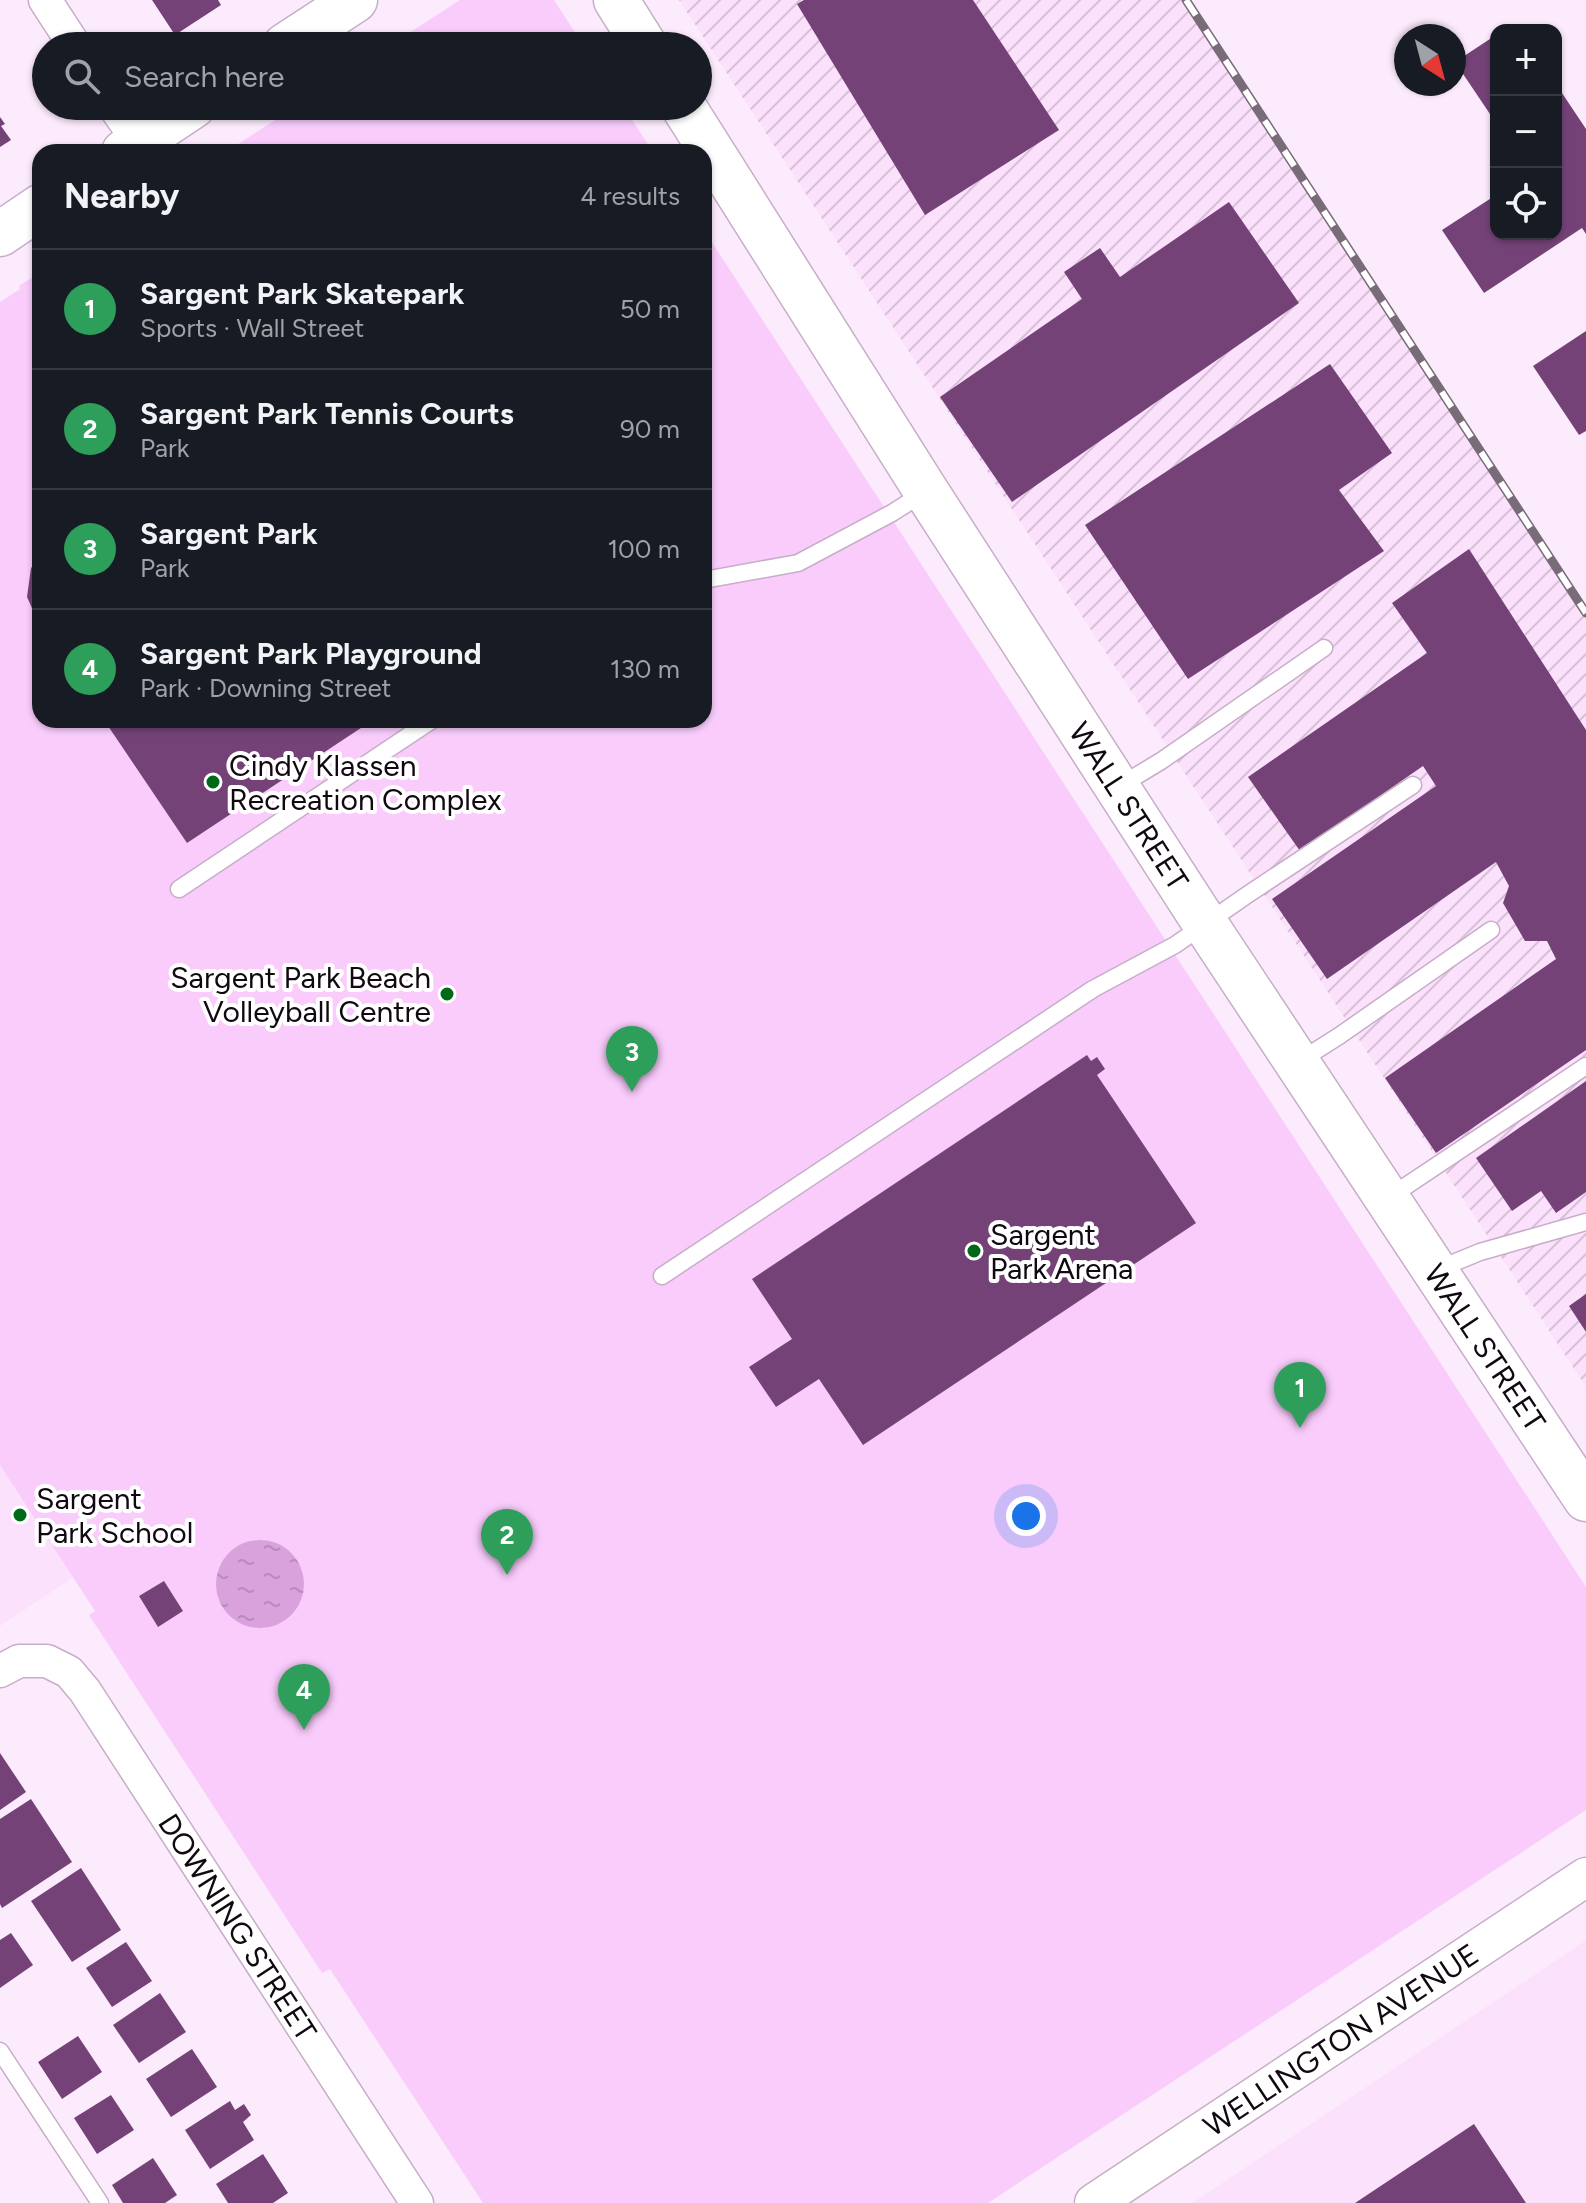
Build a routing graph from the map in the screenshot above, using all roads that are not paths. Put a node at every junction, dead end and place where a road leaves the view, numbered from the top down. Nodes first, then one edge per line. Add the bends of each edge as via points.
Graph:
1 (45, 0) edge
2 (616, 0) edge
3 (340, 4) edge
4 (66, 32) edge
5 (303, 32) edge
6 (636, 32) edge
7 (120, 120) edge
8 (172, 120) edge
9 (692, 120) edge
10 (130, 144) edge
11 (136, 144) edge
12 (707, 144) edge
13 (712, 152) edge
14 (32, 212) edge
15 (0, 234) edge
16 (926, 491) junction
17 (712, 579) edge
18 (1324, 648) dead end
19 (420, 728) edge
20 (1413, 785) dead end
21 (1117, 788) junction
22 (179, 889) dead end
23 (1206, 925) junction
24 (1491, 930) dead end
25 (1297, 1063) junction
26 (1586, 1066) edge
27 (1387, 1199) junction
28 (1586, 1222) edge
29 (1435, 1271) junction
30 (662, 1276) dead end
31 (1586, 1499) edge
32 (0, 1671) edge
33 (1586, 1877) edge
34 (0, 2051) edge
35 (100, 2203) edge
36 (417, 2203) edge
37 (1094, 2203) edge

1 - 4 street
2 - 6 main road
3 - 5 main road
7 - 10 street
8 - 11 main road
9 - 12 main road, WALL STREET
13 - 16 main road, WALL STREET
14 - 15 main road
16 - 17 lane via 798,563
16 - 21 main road, WALL STREET
18 - 21 lane
19 - 22 lane
20 - 23 lane
21 - 23 main road, WALL STREET
23 - 25 main road, WALL STREET
23 - 30 lane via 1093,989
24 - 25 lane
25 - 27 main road, WALL STREET
26 - 27 lane
27 - 29 main road, WALL STREET
28 - 29 lane via 1480,1252
29 - 31 main road, WALL STREET
32 - 36 street, DOWNING STREET via 19,1661 47,1661 69,1672 85,1691
33 - 37 street, WELLINGTON AVENUE
34 - 35 lane

